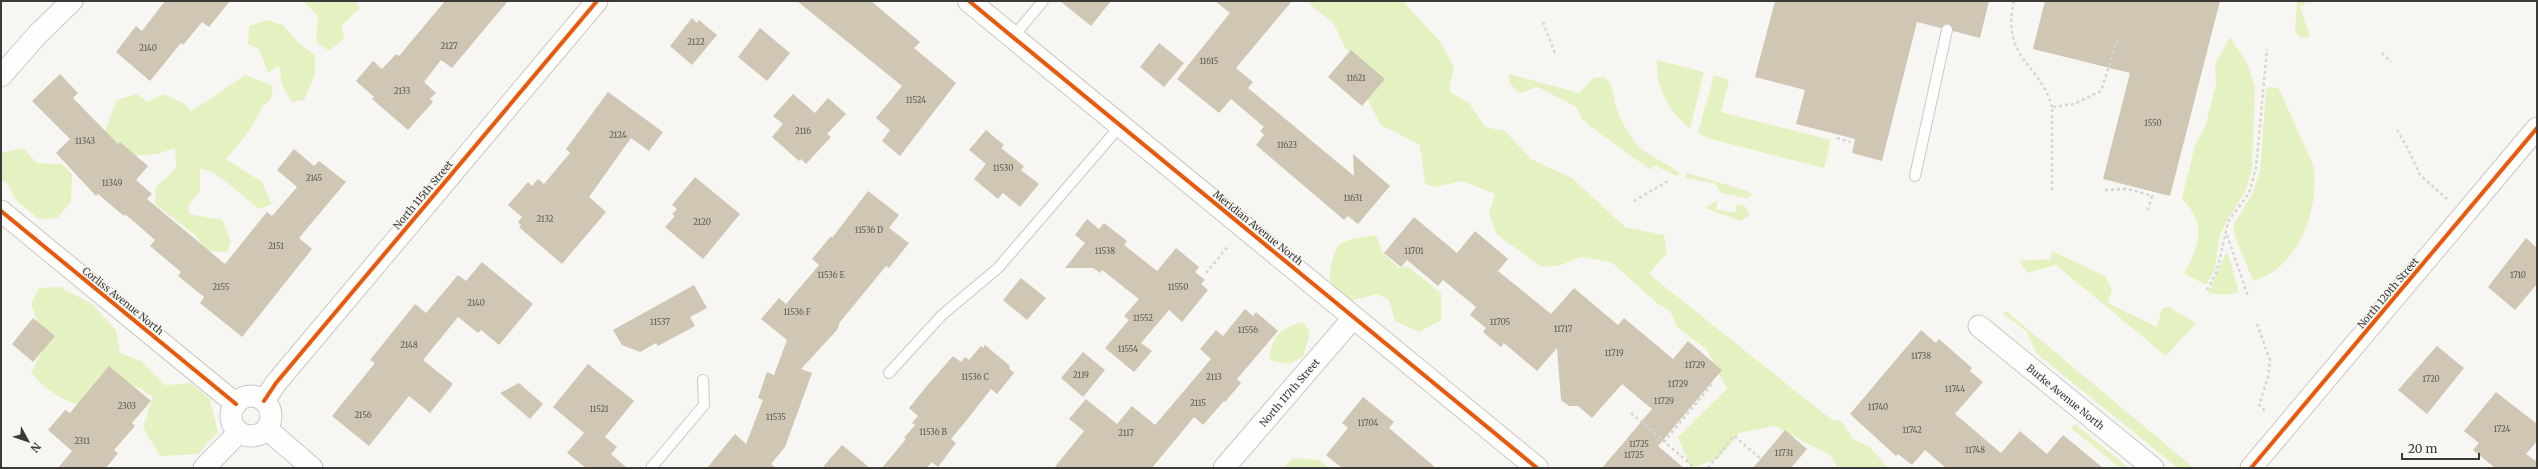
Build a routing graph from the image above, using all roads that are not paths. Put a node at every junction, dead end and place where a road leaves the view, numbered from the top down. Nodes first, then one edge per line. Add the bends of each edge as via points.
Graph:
1 (72, 1) edge
2 (597, 1) edge
3 (969, 1) edge
4 (1043, 1) edge
5 (1947, 30) dead end
6 (1013, 37) junction
7 (1, 76) edge
8 (1121, 126) junction
9 (2537, 128) edge
10 (1915, 176) dead end
11 (1, 211) edge
12 (1354, 317) junction
13 (1980, 326) dead end
14 (889, 373) dead end
15 (703, 380) dead end
16 (264, 401) junction
17 (236, 404) junction
18 (267, 429) junction
19 (239, 432) junction
20 (204, 468) edge
21 (312, 468) edge
22 (651, 468) edge
23 (1224, 468) edge
24 (1537, 468) edge
25 (2153, 468) edge
26 (2251, 468) edge

1 - 7 street via 38,34
2 - 16 street, North 115th Street via 276,383
3 - 6 street, Meridian Avenue North
4 - 6 lane
5 - 10 lane
6 - 8 street, Meridian Avenue North
8 - 12 street, Meridian Avenue North
8 - 14 lane via 998,268 942,315
9 - 26 street, North 120th Street
11 - 17 street, Corliss Avenue North
12 - 23 street, North 117th Street
12 - 24 street, Meridian Avenue North
13 - 25 street, Burke Avenue North
15 - 22 lane via 704,405
16 - 17 street via 250,396
16 - 18 street via 272,415
17 - 19 street via 232,418
18 - 19 street via 253,436
18 - 21 street
19 - 20 street

